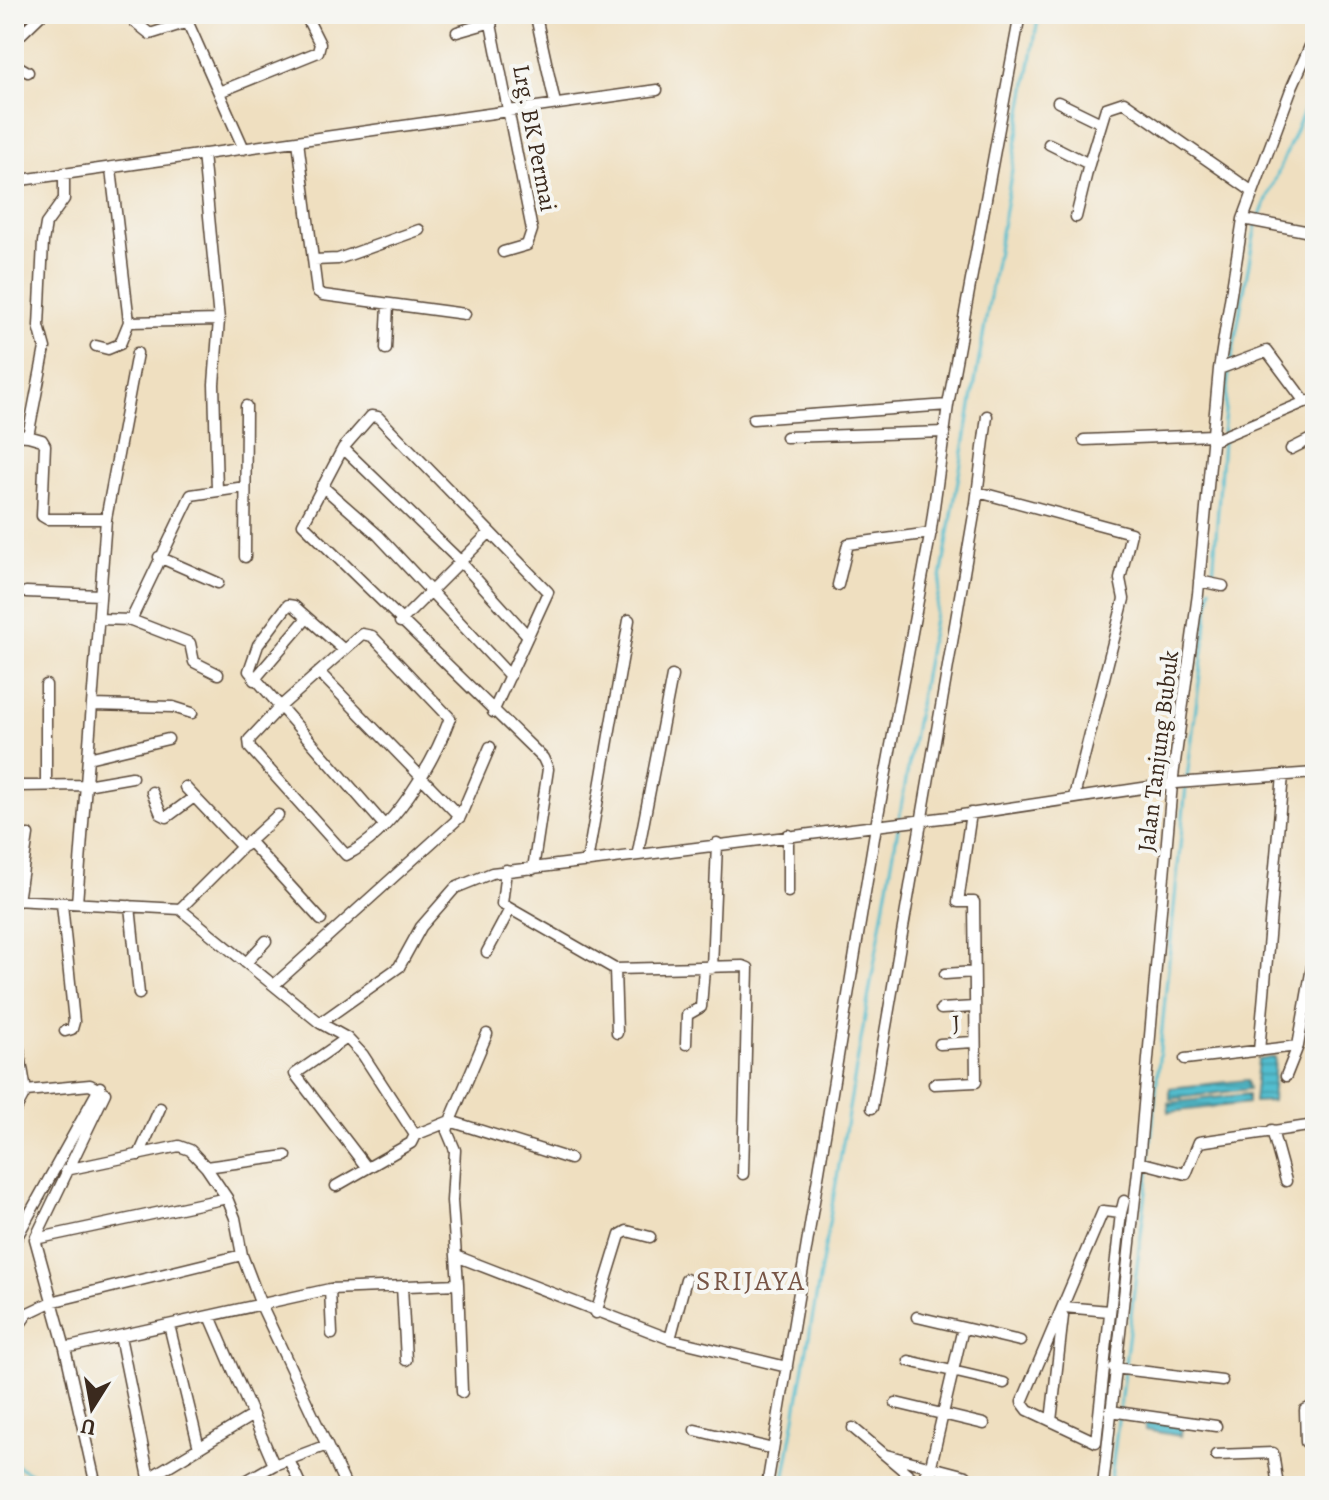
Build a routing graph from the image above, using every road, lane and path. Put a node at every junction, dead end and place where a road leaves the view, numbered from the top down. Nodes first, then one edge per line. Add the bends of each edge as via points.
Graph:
1 (42, 14) edge
2 (125, 14) edge
3 (305, 14) edge
4 (1020, 14) edge
5 (186, 18) edge
6 (490, 18) edge
7 (537, 21) dead end
8 (457, 32) dead end
9 (1315, 35) edge
10 (14, 41) edge
11 (14, 64) edge
12 (28, 72) dead end
13 (657, 90) dead end
14 (219, 92) junction
15 (1058, 102) dead end
16 (555, 103) junction
17 (510, 110) junction
18 (1101, 123) junction
19 (298, 141) junction
20 (1049, 144) dead end
21 (244, 149) junction
22 (203, 154) junction
23 (1089, 164) junction
24 (111, 169) junction
25 (64, 173) junction
26 (14, 181) edge
27 (1253, 192) junction
28 (1076, 217) dead end
29 (1247, 220) junction
30 (419, 230) dead end
31 (1315, 233) edge
32 (503, 252) dead end
33 (314, 260) junction
34 (388, 304) junction
35 (465, 314) dead end
36 (219, 320) junction
37 (129, 322) junction
38 (96, 346) dead end
39 (386, 349) dead end
40 (137, 353) dead end
41 (1221, 369) junction
42 (1310, 401) edge
43 (948, 405) junction
44 (246, 406) dead end
45 (987, 416) dead end
46 (753, 419) dead end
47 (945, 432) junction
48 (14, 435) edge
49 (28, 436) junction
50 (786, 437) dead end
51 (1315, 437) edge
52 (1215, 439) junction
53 (1084, 440) dead end
54 (343, 448) junction
55 (1291, 449) dead end
56 (322, 486) junction
57 (245, 487) junction
58 (217, 490) junction
59 (978, 492) junction
60 (106, 519) junction
61 (931, 533) junction
62 (488, 534) junction
63 (159, 557) junction
64 (245, 557) dead end
65 (459, 560) junction
66 (1199, 581) junction
67 (218, 583) dead end
68 (838, 585) dead end
69 (1223, 586) dead end
70 (429, 590) junction
71 (26, 592) dead end
72 (100, 595) junction
73 (307, 618) junction
74 (98, 619) junction
75 (131, 620) junction
76 (629, 620) dead end
77 (400, 622) junction
78 (528, 636) junction
79 (344, 650) junction
80 (319, 672) junction
81 (218, 674) dead end
82 (510, 676) junction
83 (672, 676) dead end
84 (254, 680) junction
85 (46, 685) dead end
86 (92, 705) junction
87 (281, 706) junction
88 (493, 712) junction
89 (192, 713) dead end
90 (168, 739) dead end
91 (490, 747) dead end
92 (88, 758) junction
93 (1315, 773) edge
94 (1283, 775) junction
95 (132, 777) dead end
96 (422, 779) junction
97 (1174, 784) junction
98 (46, 785) junction
99 (86, 785) junction
100 (14, 786) edge
101 (185, 787) dead end
102 (152, 792) dead end
103 (194, 797) junction
104 (1074, 797) junction
105 (971, 813) junction
106 (278, 815) dead end
107 (460, 817) junction
108 (918, 820) junction
109 (384, 825) junction
110 (879, 825) junction
111 (28, 835) dead end
112 (788, 835) junction
113 (717, 843) junction
114 (246, 844) junction
115 (638, 852) junction
116 (587, 862) junction
117 (533, 869) junction
118 (506, 870) junction
119 (788, 892) dead end
120 (16, 900) edge
121 (77, 903) junction
122 (62, 904) junction
123 (130, 906) junction
124 (180, 909) junction
125 (510, 909) junction
126 (321, 920) dead end
127 (266, 941) dead end
128 (1315, 950) edge
129 (487, 952) dead end
130 (246, 963) junction
131 (708, 968) junction
132 (615, 969) junction
133 (974, 972) junction
134 (945, 974) dead end
135 (274, 985) junction
136 (139, 994) dead end
137 (974, 1007) junction
138 (941, 1009) dead end
139 (14, 1020) edge
140 (320, 1023) junction
141 (65, 1031) dead end
142 (617, 1033) dead end
143 (487, 1034) dead end
144 (347, 1038) junction
145 (974, 1042) junction
146 (686, 1044) dead end
147 (940, 1044) dead end
148 (1298, 1046) junction
149 (1259, 1051) junction
150 (1185, 1059) dead end
151 (1286, 1076) dead end
152 (934, 1084) dead end
153 (100, 1087) junction
154 (26, 1091) junction
155 (160, 1108) dead end
156 (872, 1108) dead end
157 (14, 1113) edge
158 (450, 1121) junction
159 (1315, 1125) edge
160 (1272, 1130) junction
161 (415, 1135) junction
162 (139, 1155) junction
163 (286, 1156) dead end
164 (570, 1159) dead end
165 (1143, 1164) junction
166 (206, 1167) junction
167 (367, 1168) junction
168 (66, 1170) junction
169 (743, 1174) dead end
170 (1286, 1181) dead end
171 (336, 1186) dead end
172 (227, 1198) junction
173 (1125, 1207) junction
174 (650, 1237) dead end
175 (35, 1239) junction
176 (14, 1242) edge
177 (242, 1255) junction
178 (456, 1256) junction
179 (686, 1279) dead end
180 (458, 1284) junction
181 (402, 1286) junction
182 (330, 1289) junction
183 (51, 1302) junction
184 (261, 1305) junction
185 (1064, 1307) junction
186 (596, 1313) junction
187 (1113, 1315) junction
188 (210, 1316) junction
189 (917, 1317) dead end
190 (169, 1325) junction
191 (963, 1328) junction
192 (14, 1332) edge
193 (332, 1334) dead end
194 (120, 1336) junction
195 (670, 1339) junction
196 (1020, 1341) dead end
197 (65, 1348) junction
198 (406, 1360) dead end
199 (909, 1361) dead end
200 (787, 1367) junction
201 (1123, 1369) junction
202 (953, 1371) junction
203 (1222, 1381) dead end
204 (1004, 1383) dead end
205 (462, 1392) dead end
206 (896, 1403) dead end
207 (1315, 1405) edge
208 (1113, 1411) junction
209 (943, 1413) junction
210 (253, 1415) junction
211 (1051, 1421) junction
212 (984, 1424) dead end
213 (1216, 1426) dead end
214 (853, 1428) dead end
215 (695, 1430) dead end
216 (327, 1445) junction
217 (1315, 1445) edge
218 (199, 1448) junction
219 (773, 1449) junction
220 (884, 1454) junction
221 (1216, 1455) dead end
222 (289, 1460) junction
223 (274, 1465) junction
224 (931, 1465) junction
225 (966, 1476) dead end
226 (920, 1485) edge
227 (96, 1486) edge
228 (237, 1486) edge
229 (301, 1486) edge
230 (346, 1486) edge
231 (767, 1486) edge
232 (1103, 1486) edge
233 (1278, 1486) edge

1 - 10 street
2 - 5 street via 150,34
3 - 14 street via 320,44 318,52
4 - 43 street
5 - 14 street
6 - 8 street
6 - 17 street, Lrg. BK Permai
7 - 16 street
9 - 27 street, Jalan Tanjung Bubuk
11 - 12 street
13 - 16 street
14 - 21 street
15 - 18 street
16 - 17 street
17 - 19 street
17 - 32 street, Lrg. BK Permai via 532,237 527,245
18 - 23 street
18 - 27 street via 1111,105 1130,104
19 - 21 street
19 - 33 street
20 - 23 street
21 - 22 street
22 - 24 street
22 - 36 street
23 - 28 street
24 - 25 street
24 - 37 street
25 - 26 street
25 - 49 street via 64,199 46,224 43,242 39,328 45,348
27 - 29 street, Jalan Tanjung Bubuk
29 - 31 street
29 - 41 street, Jalan Tanjung Bubuk
30 - 33 street via 338,259
33 - 34 street via 320,293
34 - 35 street
34 - 39 street
36 - 37 street
36 - 58 street via 214,384
37 - 38 street via 120,344
40 - 60 street
41 - 42 street via 1267,351
41 - 52 street, Jalan Tanjung Bubuk
42 - 52 street
43 - 46 street
43 - 47 street
44 - 57 street
45 - 59 street
47 - 50 street
47 - 61 street
48 - 49 street
49 - 60 street via 45,445 42,516
51 - 55 street
52 - 53 street
52 - 66 street, Jalan Tanjung Bubuk
54 - 56 street
54 - 62 street via 371,416 378,417
54 - 65 street
56 - 70 street
56 - 77 street via 303,525
57 - 58 street
57 - 64 street
58 - 63 street via 189,496
59 - 104 street via 1131,533 1120,579 1124,599
59 - 108 street
60 - 72 street
61 - 68 street via 849,543
61 - 110 street
62 - 65 street
62 - 78 street via 548,592
63 - 67 street
63 - 75 street
65 - 70 street
65 - 78 street
66 - 69 street
66 - 97 street, Jalan Tanjung Bubuk
70 - 77 street
70 - 82 street
71 - 72 street
72 - 74 street
73 - 79 street
73 - 84 street
73 - 84 street via 287,606 258,645 249,670
74 - 75 street
74 - 86 street
75 - 81 street via 188,641 194,662
76 - 116 street
77 - 88 street
78 - 82 street
79 - 80 street
79 - 96 street via 359,635 372,636 449,716
80 - 87 street
80 - 96 street
82 - 88 street
83 - 115 street
84 - 87 street
85 - 98 street
86 - 89 street via 173,707
86 - 92 street
87 - 109 street
87 - 109 street via 250,737 250,748 346,855
88 - 117 street via 548,767
90 - 92 street
91 - 107 street
92 - 99 street
93 - 94 street
94 - 97 street
94 - 149 street
95 - 99 street
96 - 107 street
96 - 109 street
97 - 104 street
97 - 165 street, Jalan Tanjung Bubuk
98 - 99 street
98 - 100 street
99 - 121 street
101 - 103 street
102 - 103 street via 167,817
103 - 114 street
104 - 105 street
105 - 108 street
105 - 133 street via 958,902 974,902
106 - 114 street
107 - 135 street
108 - 110 street
108 - 156 street
110 - 112 street
110 - 200 street
111 - 120 street
112 - 113 street
112 - 119 street
113 - 115 street
113 - 131 street
114 - 124 street
114 - 126 street
115 - 116 street
116 - 117 street
117 - 118 street
118 - 125 street via 501,902
118 - 140 street via 455,888 421,927 399,967
120 - 122 street
121 - 122 street
121 - 123 street
122 - 141 street via 74,1022
123 - 124 street
123 - 136 street
124 - 130 street
125 - 129 street
125 - 132 street
127 - 130 street
128 - 148 street
130 - 135 street
131 - 132 street
131 - 146 street via 701,1007 687,1015
131 - 169 street via 743,966 749,971
132 - 142 street
133 - 134 street
133 - 137 street
135 - 140 street
137 - 138 street
137 - 145 street
139 - 154 street
140 - 144 street
143 - 158 street
144 - 161 street
144 - 167 street via 295,1074
145 - 147 street, J
145 - 152 street via 975,1084
148 - 149 street
148 - 151 street
149 - 150 street
153 - 154 street
153 - 168 street via 104,1095
153 - 176 street
154 - 157 street
155 - 162 street
158 - 161 street
158 - 164 street
158 - 178 street
159 - 160 street
160 - 165 street via 1197,1143 1186,1174
160 - 170 street
161 - 167 street via 411,1143
162 - 166 street via 179,1146
162 - 168 street
163 - 166 street
165 - 173 street, Jalan Tanjung Bubuk
166 - 172 street
167 - 171 street
168 - 175 street
172 - 175 street
172 - 177 street
173 - 185 street via 1103,1211
173 - 187 street, Jalan Tanjung Bubuk
174 - 186 street via 627,1231 620,1235
175 - 183 street
177 - 183 street
177 - 184 street
178 - 180 street
178 - 186 street
179 - 195 street
180 - 181 street
180 - 205 street
181 - 182 street
181 - 198 street
182 - 184 street
182 - 193 street
183 - 192 street via 28,1313
183 - 197 street
184 - 188 street
184 - 216 street
185 - 187 street
185 - 211 street
185 - 211 street via 1023,1398 1025,1408
186 - 195 street
187 - 201 street, Jalan Tanjung Bubuk
187 - 211 street via 1096,1442
188 - 190 street
188 - 210 street
189 - 191 street
190 - 194 street
190 - 218 street
191 - 196 street
191 - 202 street
194 - 197 street
194 - 218 street via 149,1478
195 - 200 street
197 - 227 street
199 - 202 street
200 - 219 street
201 - 203 street
201 - 208 street, Jalan Tanjung Bubuk
202 - 204 street
202 - 209 street
206 - 209 street
207 - 217 street via 1305,1410 1305,1440
208 - 213 street
208 - 232 street, Jalan Tanjung Bubuk
209 - 212 street
209 - 224 street
210 - 218 street
210 - 223 street
214 - 220 street
215 - 219 street
216 - 222 street
216 - 230 street
219 - 231 street
220 - 224 street
220 - 226 street
221 - 233 street via 1273,1453
222 - 223 street
222 - 229 street
223 - 228 street
224 - 225 street
224 - 226 street

